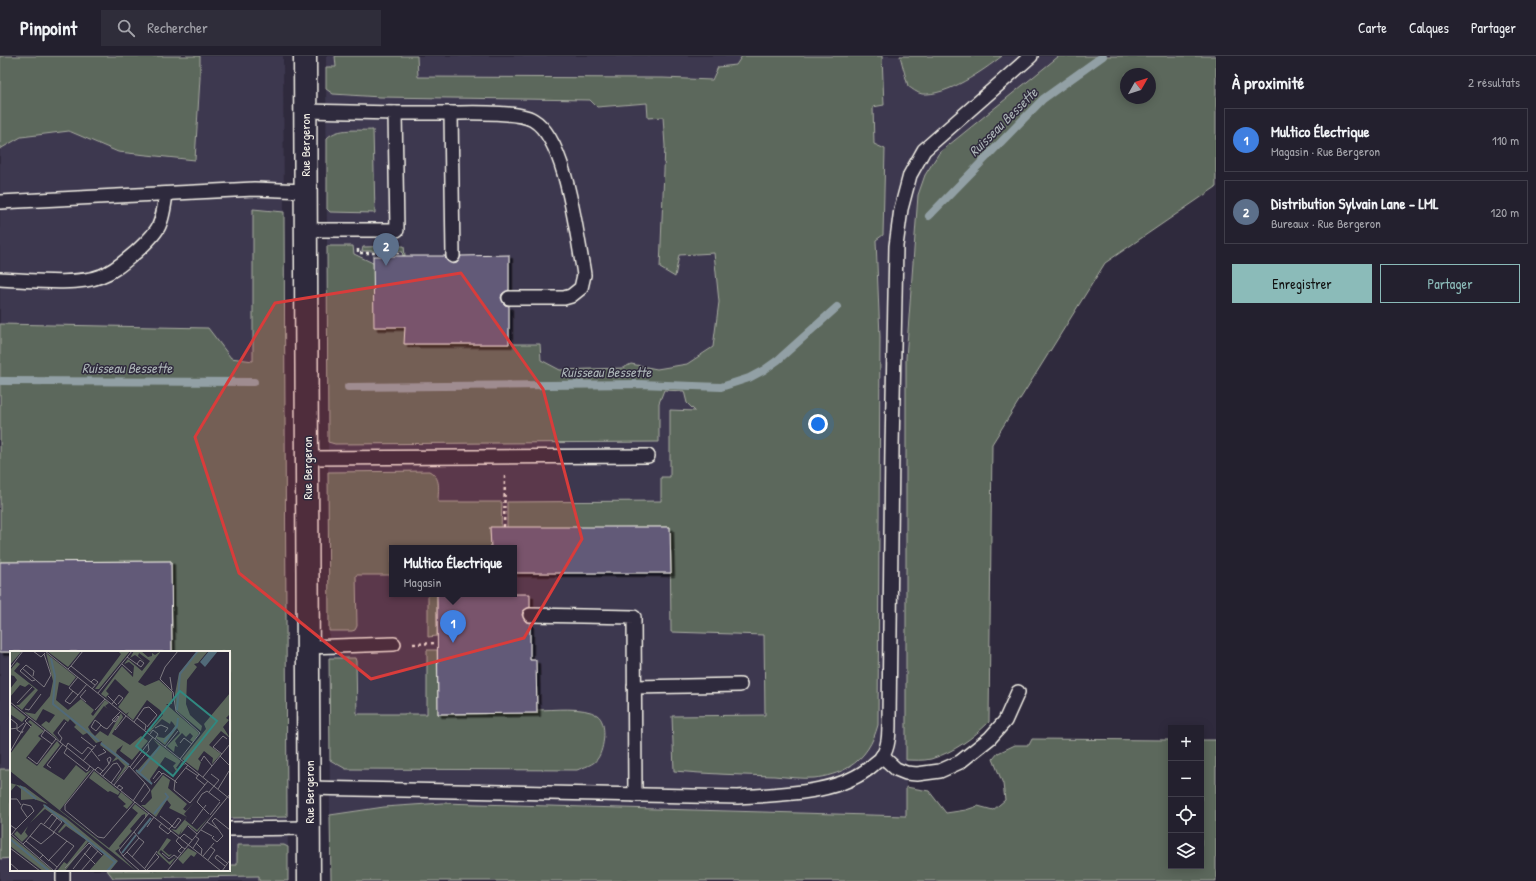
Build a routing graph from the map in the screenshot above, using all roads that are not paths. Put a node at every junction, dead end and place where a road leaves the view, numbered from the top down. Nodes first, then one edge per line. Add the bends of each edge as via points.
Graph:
1 (305, 56) edge
2 (1031, 56) edge
3 (305, 111) junction
4 (395, 113) junction
5 (451, 113) junction
6 (306, 191) junction
7 (166, 194) junction
8 (0, 202) edge
9 (306, 230) junction
10 (453, 256) dead end
11 (0, 279) edge
12 (509, 298) dead end
13 (648, 456) dead end
14 (308, 458) junction
15 (530, 615) dead end
16 (394, 644) dead end
17 (308, 647) junction
18 (740, 685) dead end
19 (634, 687) junction
20 (1018, 692) dead end
21 (882, 756) junction
22 (308, 788) junction
23 (635, 795) junction
24 (309, 828) junction
25 (230, 829) edge
26 (63, 871) edge
27 (64, 881) edge
28 (309, 881) edge

1 - 3 street, Rue Bergeron
2 - 21 lane via 924,150 910,175 901,209 896,246 889,721 888,743
3 - 4 lane
3 - 6 street, Rue Bergeron
4 - 5 lane
4 - 9 lane via 397,230
5 - 10 lane
5 - 12 lane via 513,115 533,120 549,136 563,167 583,268 581,288 564,298
6 - 7 lane via 254,189
6 - 9 street, Rue Bergeron
7 - 8 lane
7 - 11 lane via 159,228 113,271 89,280 75,281
9 - 14 street, Rue Bergeron
13 - 14 lane
14 - 17 street, Rue Bergeron
15 - 19 lane via 634,616
16 - 17 lane
17 - 22 street, Rue Bergeron
18 - 19 lane
19 - 23 lane
20 - 21 lane via 1005,721 990,738 960,762 940,771 917,774 896,769
21 - 23 lane via 868,769 848,781 821,788 738,797
22 - 23 lane
22 - 24 street, Rue Bergeron
24 - 25 lane
24 - 28 street, Rue Bergeron
26 - 27 lane

